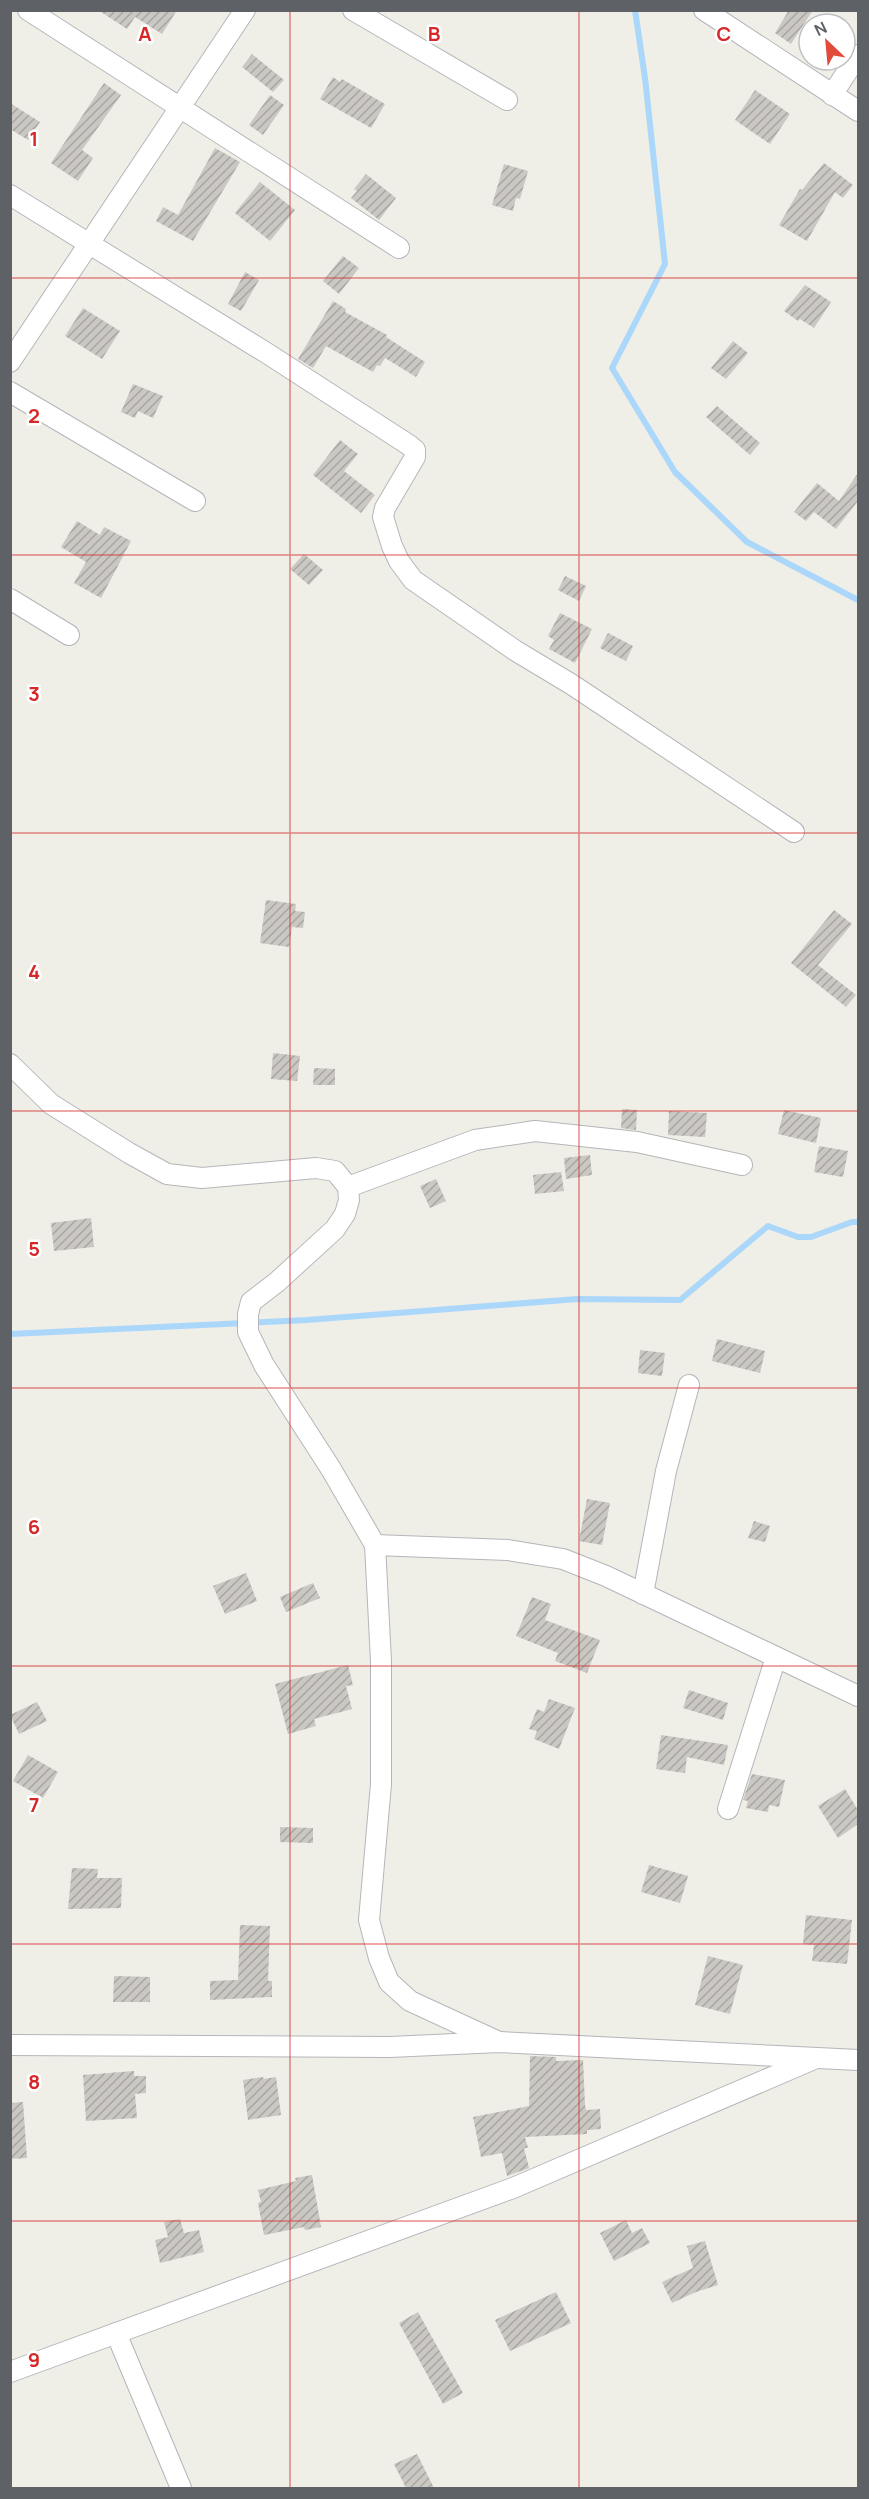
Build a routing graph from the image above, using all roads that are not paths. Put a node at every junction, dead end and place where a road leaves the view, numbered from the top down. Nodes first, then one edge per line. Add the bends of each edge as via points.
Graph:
1 (28, 10) edge
2 (245, 10) edge
3 (353, 10) edge
4 (704, 10) edge
5 (858, 55) edge
6 (832, 95) junction
7 (507, 100) dead end
8 (180, 107) junction
9 (858, 111) edge
10 (10, 195) edge
11 (89, 244) junction
12 (399, 248) dead end
13 (10, 362) edge
14 (10, 392) edge
15 (195, 501) dead end
16 (10, 599) edge
17 (69, 635) dead end
18 (794, 832) dead end
19 (10, 1064) edge
20 (742, 1165) dead end
21 (348, 1187) junction
22 (688, 1385) dead end
23 (375, 1545) junction
24 (643, 1594) junction
25 (776, 1657) junction
26 (858, 1696) edge
27 (728, 1809) dead end
28 (499, 2042) junction
29 (10, 2045) edge
30 (814, 2059) junction
31 (858, 2060) edge
32 (116, 2333) junction
33 (10, 2372) edge
34 (181, 2488) edge

1 - 8 street
2 - 8 street
3 - 7 street
4 - 6 street
5 - 6 street
6 - 9 street
8 - 11 street
8 - 12 street
10 - 11 street
11 - 13 street
11 - 18 street via 415,450 415,458 383,518 399,561 413,580
14 - 15 street
16 - 17 street
19 - 21 street via 51,1104 167,1174 202,1178 316,1168 335,1172
20 - 21 street via 637,1142 535,1131 476,1140
21 - 23 street via 345,1214 335,1229 251,1302 248,1332 264,1365
22 - 24 street via 666,1471
23 - 24 street via 508,1550 563,1559
23 - 28 street via 381,1661 381,1784 369,1920 389,1982 410,2001
24 - 25 street
25 - 26 street
25 - 27 street
28 - 29 street via 390,2047
28 - 30 street
30 - 31 street
30 - 32 street via 513,2187
32 - 33 street
32 - 34 street

